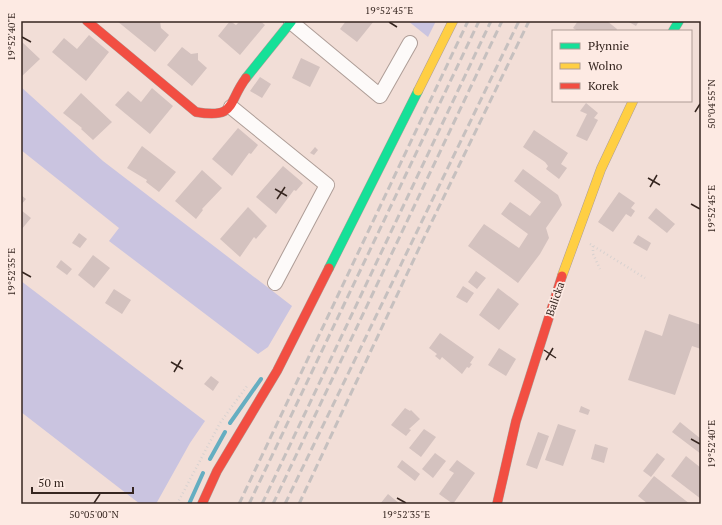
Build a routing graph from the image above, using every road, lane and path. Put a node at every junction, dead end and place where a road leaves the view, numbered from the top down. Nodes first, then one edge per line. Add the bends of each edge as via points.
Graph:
1 (87, 21) edge
2 (453, 21) edge
3 (679, 21) edge
4 (291, 22) edge
5 (674, 30) edge
6 (410, 43) dead end
7 (632, 102) edge
8 (231, 107) junction
9 (600, 269) dead end
10 (645, 278) dead end
11 (276, 283) dead end
12 (251, 380) dead end
13 (177, 504) edge
14 (202, 504) edge
15 (497, 504) edge

1 - 8 street via 196,112 213,115
2 - 14 street via 277,371 217,471
3 - 5 street
4 - 6 street via 380,96
4 - 8 street via 242,84
7 - 15 street, Balicka via 611,144 576,234 523,395 510,440
8 - 11 street via 327,185
9 - 10 path via 592,245
12 - 13 path via 220,423

